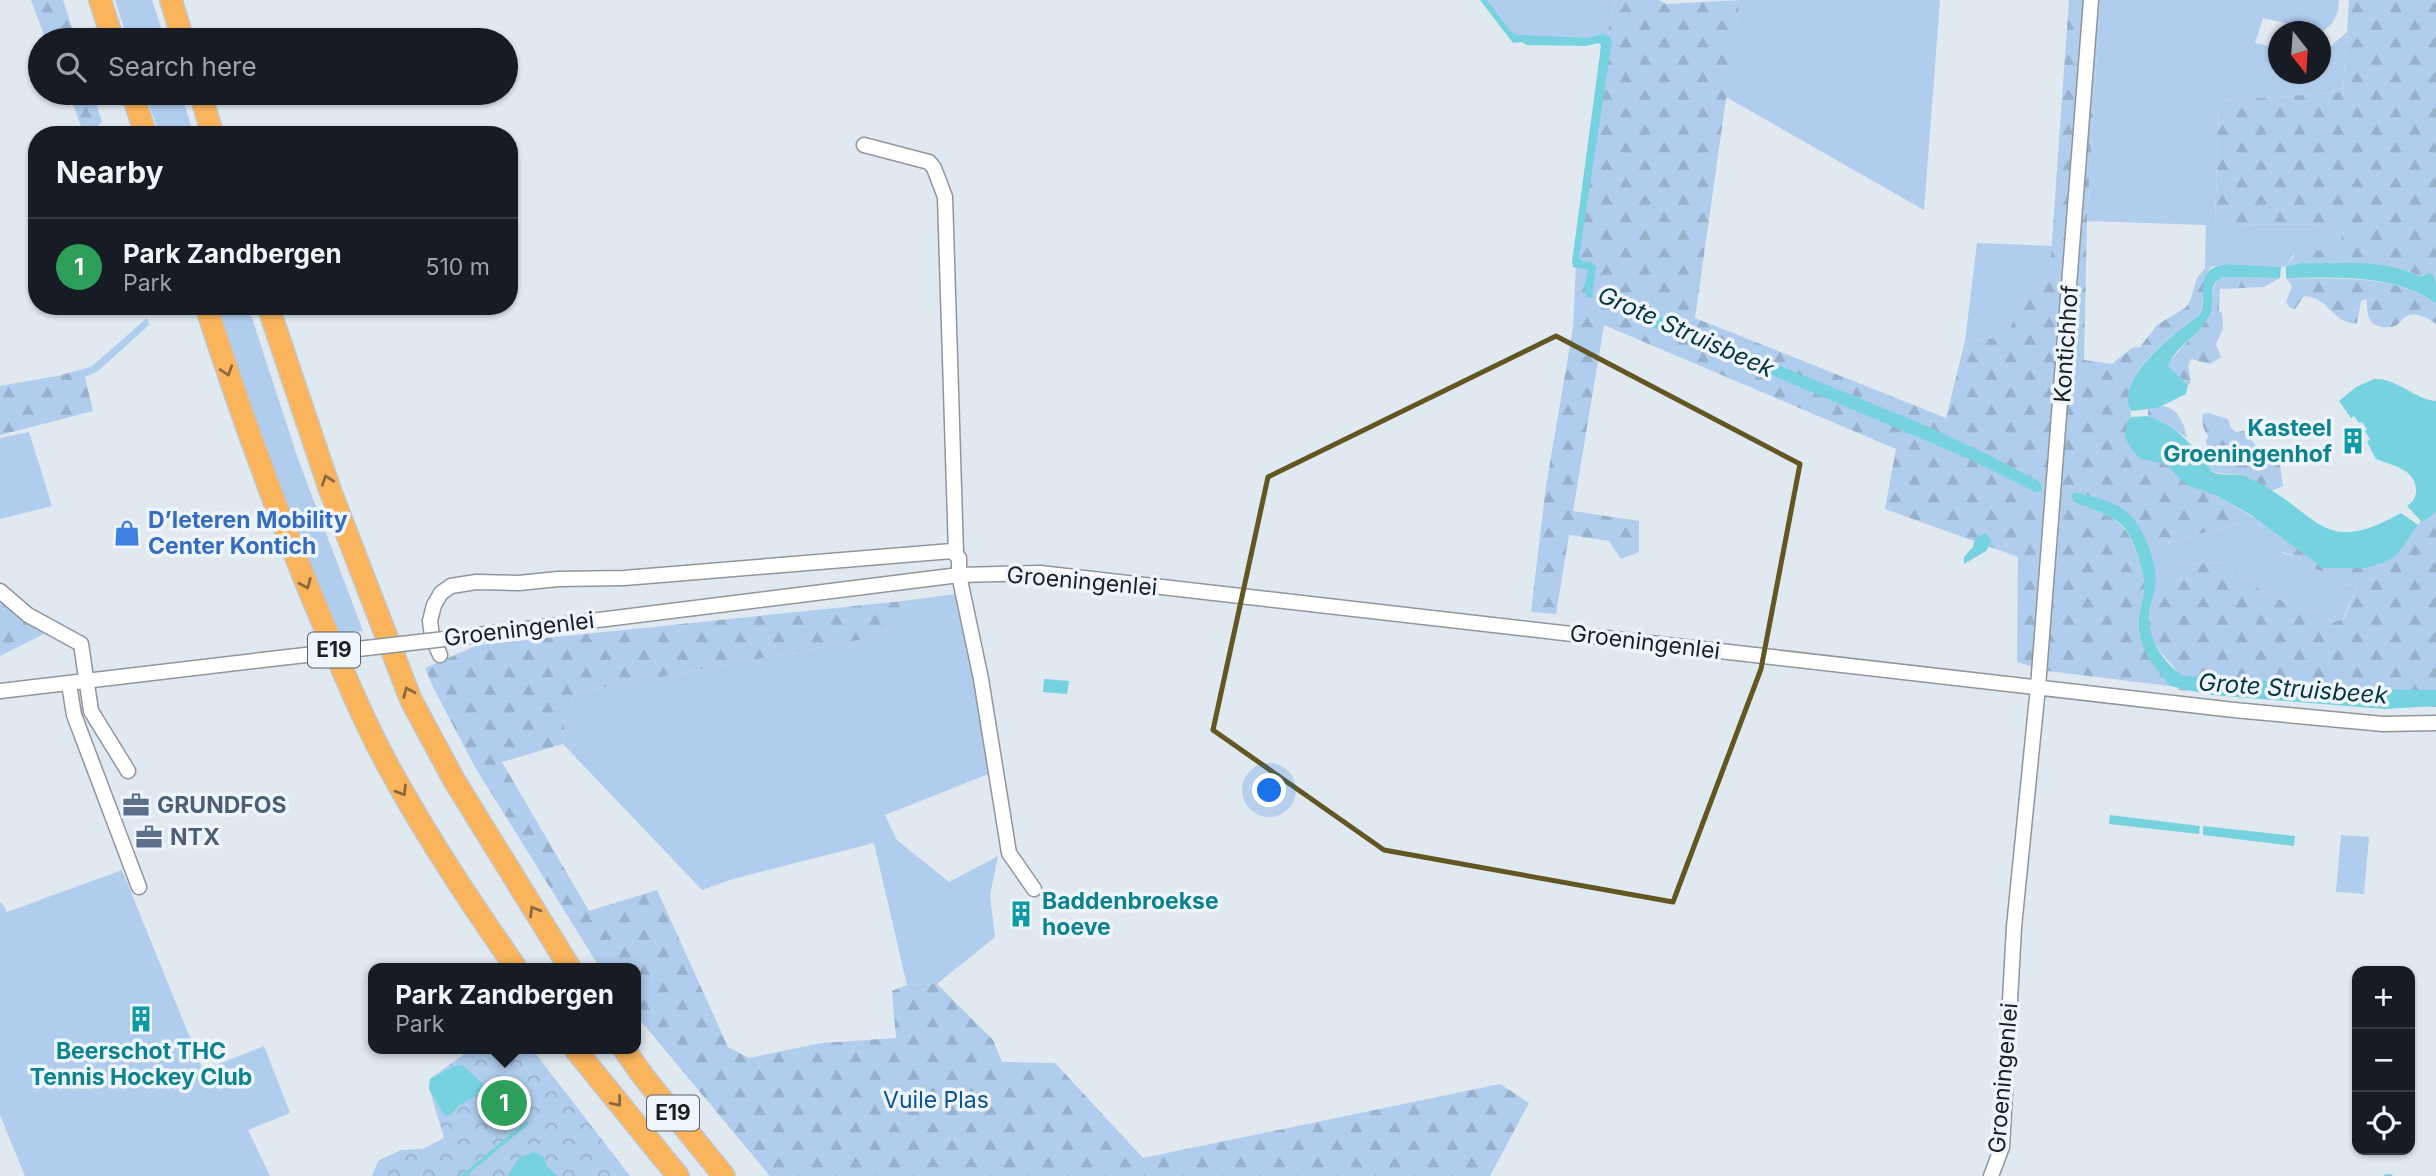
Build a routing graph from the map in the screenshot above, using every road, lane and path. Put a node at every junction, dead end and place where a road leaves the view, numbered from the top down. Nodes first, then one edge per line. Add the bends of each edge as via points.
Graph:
1 (100, 0) edge
2 (171, 0) edge
3 (2091, 0) edge
4 (109, 28) edge
5 (179, 28) edge
6 (136, 105) edge
7 (204, 105) edge
8 (143, 126) edge
9 (210, 126) edge
10 (864, 145) dead end
11 (209, 315) edge
12 (271, 315) edge
13 (956, 553) junction
14 (959, 575) junction
15 (0, 592) edge
16 (440, 655) dead end
17 (85, 682) junction
18 (68, 684) junction
19 (2038, 687) junction
20 (0, 691) edge
21 (2436, 723) edge
22 (128, 771) dead end
23 (139, 887) dead end
24 (1034, 890) dead end
25 (513, 963) edge
26 (567, 963) edge
27 (579, 1054) edge
28 (628, 1054) edge
29 (678, 1176) edge
30 (724, 1176) edge
31 (1991, 1176) edge

1 - 4 highway
2 - 5 highway
3 - 19 street, Kontichhof
6 - 8 highway
7 - 9 highway
10 - 13 street via 929,162 945,197
11 -> 25 highway, E19 via 289,543 341,666 395,779
26 -> 12 highway, E19 via 454,780 411,699 330,490
13 - 14 street
13 - 16 street via 451,586 441,593 430,621
14 - 17 street, Groeningenlei, bridge
14 - 19 street, Groeningenlei via 1040,573
14 - 24 street via 1009,853
15 - 17 street via 28,615 81,644
17 - 18 street, Groeningenlei
17 - 22 street via 91,711
18 - 20 street, Groeningenlei
18 - 23 street via 74,715
19 - 21 street, Groeningenlei via 2384,724
19 - 31 street, Groeningenlei via 2014,927 2002,1147
27 -> 29 highway, E19
28 - 30 highway, E19

